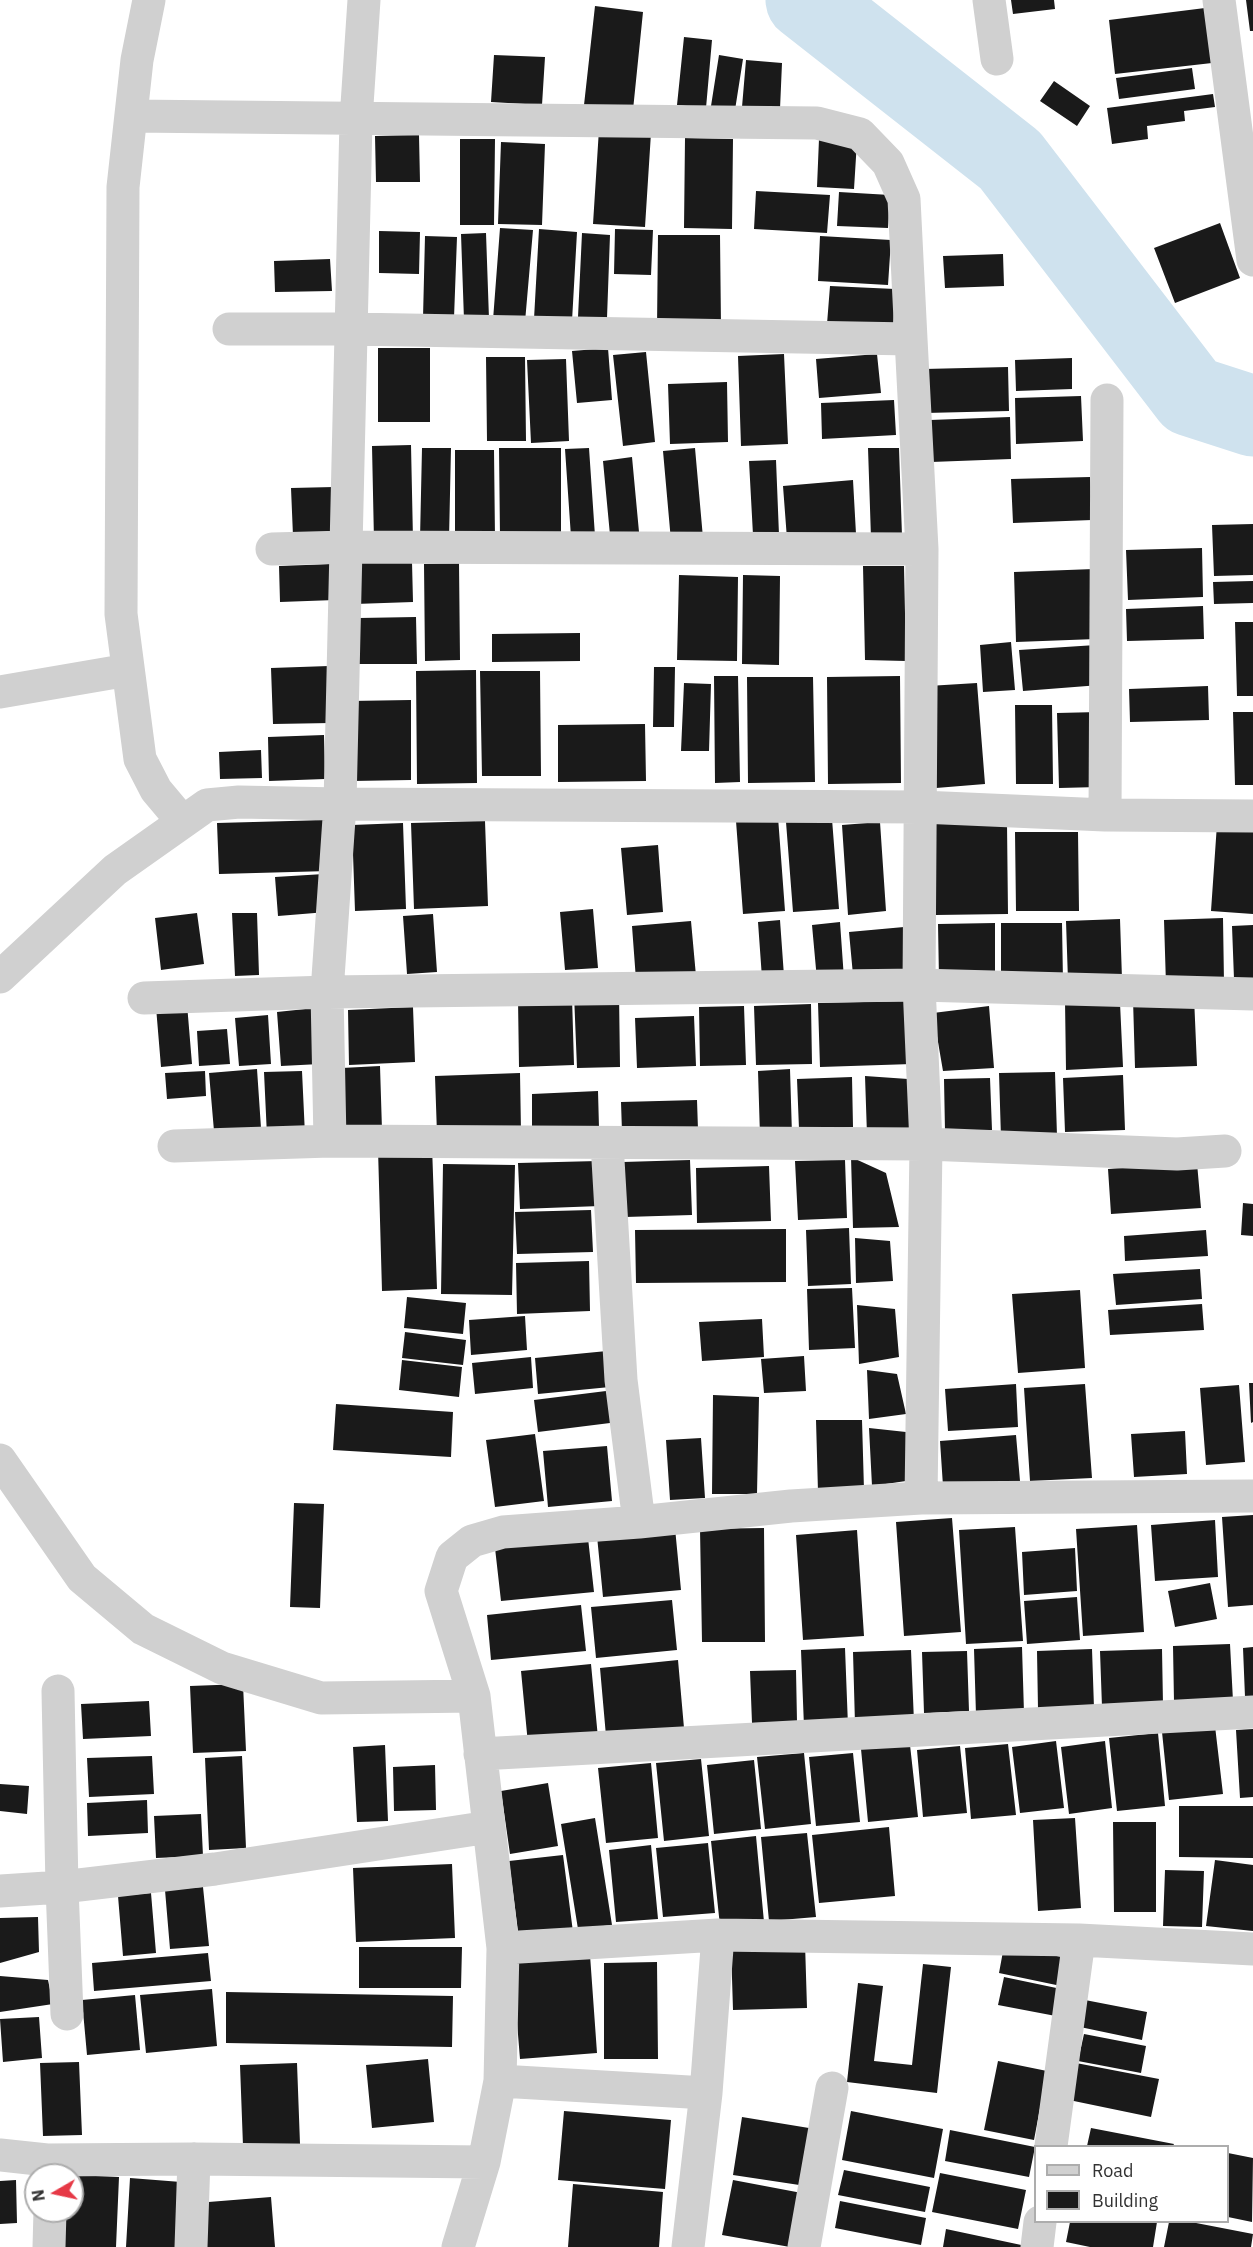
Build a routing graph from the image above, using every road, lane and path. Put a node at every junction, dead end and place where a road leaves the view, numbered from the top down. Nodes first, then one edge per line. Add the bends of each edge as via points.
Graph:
1 (149, 0) edge
2 (364, 0) edge
3 (989, 0) edge
4 (1219, 0) edge
5 (997, 59) dead end
6 (1242, 84) edge
7 (131, 116) junction
8 (356, 120) junction
9 (1253, 260) edge
10 (229, 329) dead end
11 (352, 329) junction
12 (911, 339) junction
13 (1107, 400) dead end
14 (346, 547) junction
15 (272, 549) dead end
16 (922, 549) junction
17 (128, 670) junction
18 (0, 692) edge
19 (340, 804) junction
20 (921, 807) junction
21 (1105, 815) junction
22 (1253, 816) edge
23 (182, 821) junction
24 (0, 977) edge
25 (919, 985) junction
26 (327, 992) junction
27 (1253, 994) edge
28 (144, 998) dead end
29 (330, 1141) junction
30 (607, 1143) junction
31 (926, 1144) junction
32 (174, 1146) dead end
33 (1225, 1151) dead end
34 (0, 1460) edge
35 (1253, 1496) edge
36 (921, 1498) junction
37 (639, 1522) junction
38 (58, 1691) dead end
39 (474, 1696) junction
40 (1253, 1712) edge
41 (480, 1754) junction
42 (489, 1827) junction
43 (62, 1887) junction
44 (0, 1891) edge
45 (718, 1935) junction
46 (1079, 1940) junction
47 (503, 1948) junction
48 (1253, 1949) edge
49 (67, 2014) dead end
50 (500, 2081) junction
51 (832, 2088) dead end
52 (706, 2093) junction
53 (1051, 2145) edge
54 (0, 2155) edge
55 (194, 2159) junction
56 (484, 2162) junction
57 (30, 2163) edge
58 (84, 2166) edge
59 (50, 2223) edge
60 (1040, 2223) edge
61 (49, 2247) edge
62 (191, 2247) edge
63 (458, 2247) edge
64 (688, 2247) edge
65 (804, 2247) edge
66 (1037, 2247) edge

1 - 7 street
2 - 8 street
3 - 5 street
4 - 6 street
6 - 9 street
7 - 8 street
7 - 17 street via 123,187 121,615
8 - 11 street
8 - 12 street via 817,123 860,134 888,163 904,199
10 - 11 street
11 - 12 street
11 - 14 street
12 - 16 street
13 - 21 street
14 - 15 street
14 - 16 street
14 - 19 street
16 - 20 street
17 - 18 street
17 - 23 street via 140,759 156,790
19 - 20 street
19 - 23 street via 207,805
19 - 26 street
20 - 21 street
20 - 25 street
21 - 22 street
23 - 24 street via 115,870
25 - 26 street
25 - 27 street
25 - 31 street
26 - 28 street
26 - 29 street
29 - 30 street
29 - 32 street
30 - 31 street
30 - 37 street via 621,1380
31 - 33 street via 1177,1154
31 - 36 street
34 - 39 street via 82,1578 143,1629 222,1668 321,1698
35 - 36 street
36 - 37 street via 791,1506
37 - 39 street via 503,1532 471,1541 452,1557 441,1591
38 - 43 street
39 - 41 street
40 - 41 street
41 - 42 street
42 - 43 street via 215,1869
42 - 47 street
43 - 44 street
43 - 49 street
45 - 46 street
45 - 47 street
45 - 52 street
46 - 48 street
46 - 53 street
47 - 50 street
50 - 52 street
50 - 56 street
51 - 65 street
52 - 64 street
54 - 57 street
55 - 56 street
55 - 58 street
55 - 62 street
56 - 63 street
59 - 61 street
60 - 66 street

